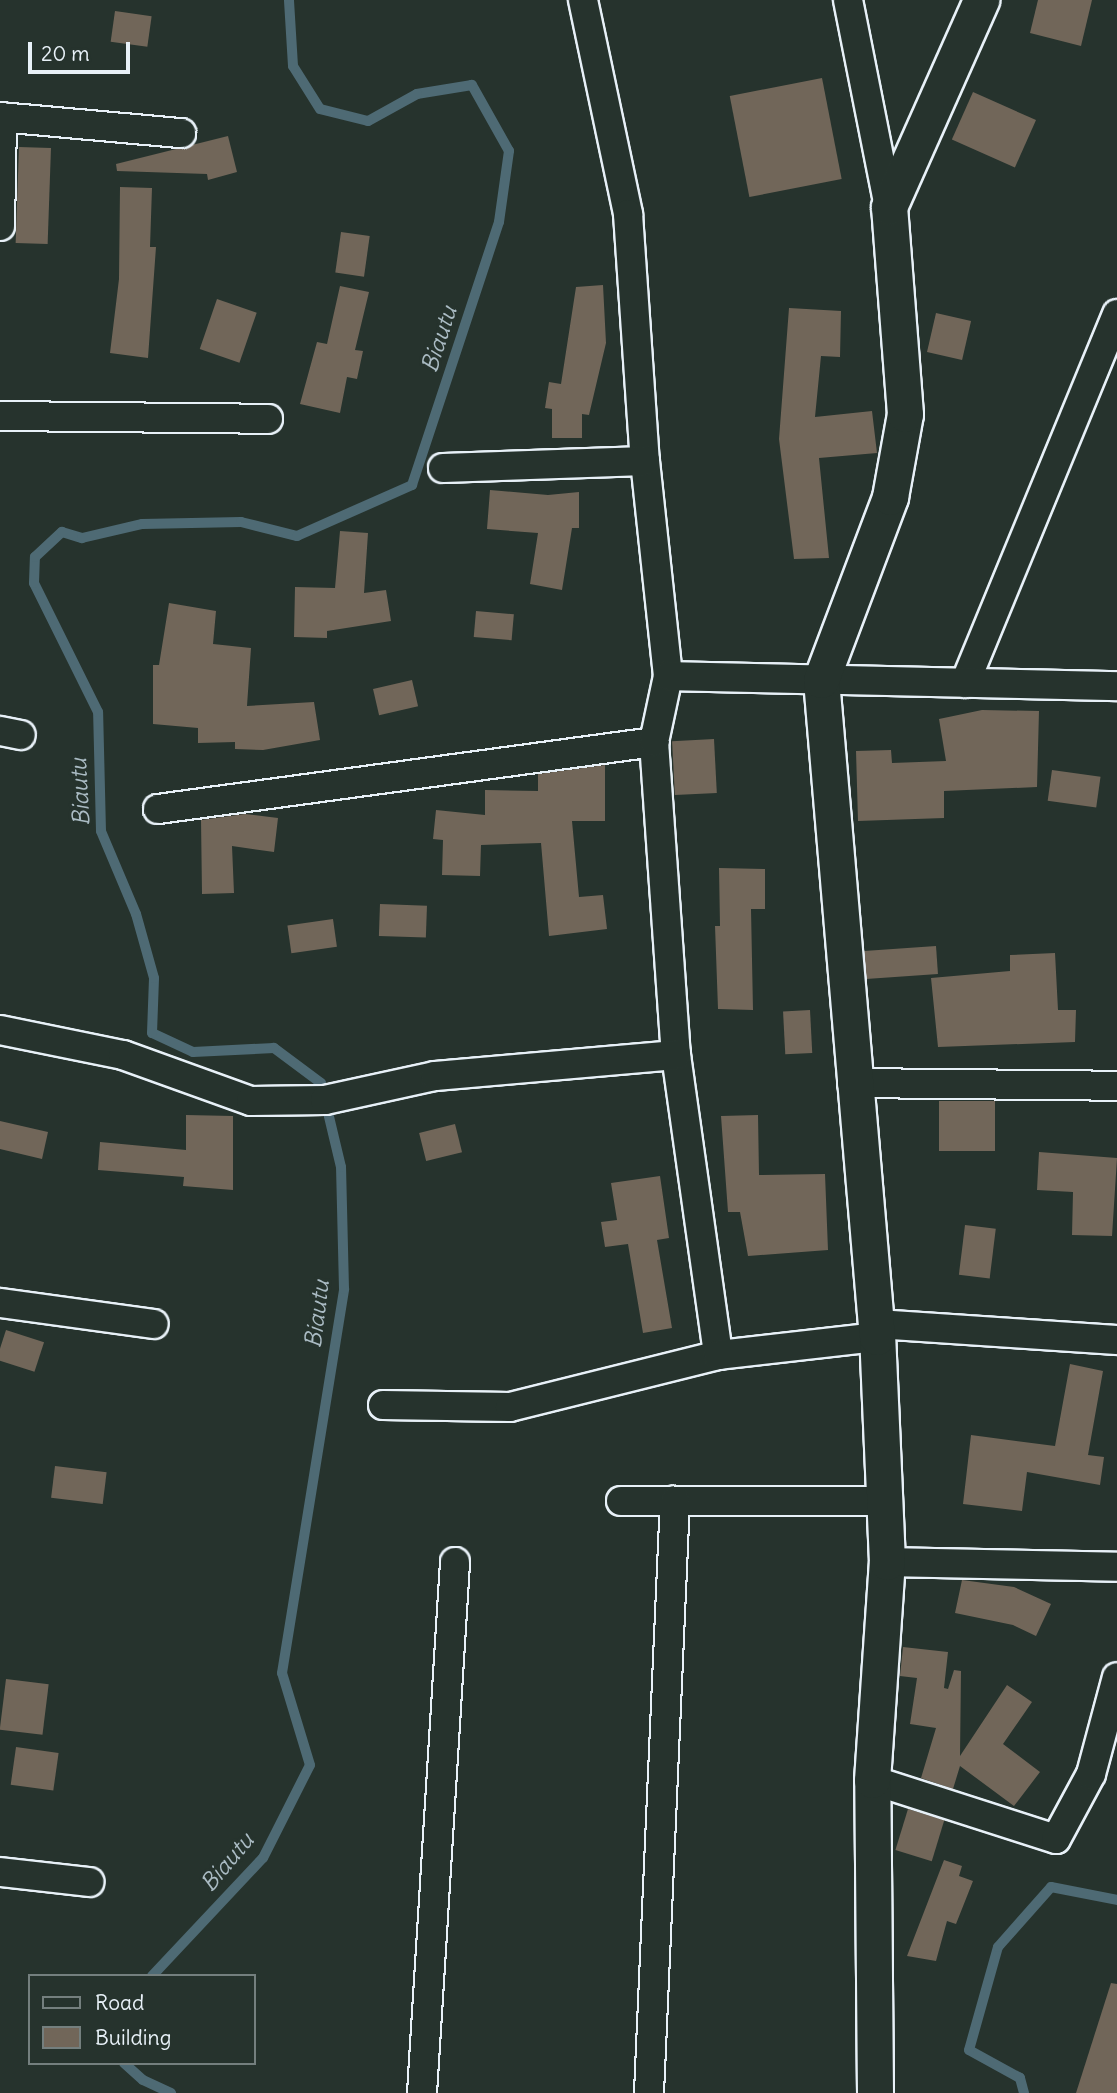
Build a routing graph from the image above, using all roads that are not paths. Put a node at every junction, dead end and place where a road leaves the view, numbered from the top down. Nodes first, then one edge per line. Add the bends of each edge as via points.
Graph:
1 (583, 0) edge
2 (848, 0) edge
3 (981, 0) edge
4 (1, 117) edge
5 (181, 133) dead end
6 (889, 207) junction
7 (0, 226) edge
8 (1117, 314) edge
9 (0, 416) edge
10 (268, 419) dead end
11 (645, 461) junction
12 (443, 468) dead end
13 (668, 676) junction
14 (821, 680) junction
15 (965, 683) junction
16 (1117, 686) edge
17 (654, 742) junction
18 (158, 809) dead end
19 (0, 1030) edge
20 (676, 1055) junction
21 (852, 1083) junction
22 (1117, 1086) edge
23 (0, 1303) edge
24 (153, 1324) dead end
25 (877, 1331) junction
26 (1117, 1340) edge
27 (718, 1355) junction
28 (383, 1405) dead end
29 (621, 1501) dead end
30 (884, 1501) junction
31 (675, 1502) junction
32 (455, 1562) dead end
33 (887, 1562) junction
34 (1117, 1567) edge
35 (1117, 1677) edge
36 (872, 1780) junction
37 (0, 1872) edge
38 (89, 1882) dead end
39 (422, 2093) edge
40 (649, 2093) edge
41 (875, 2093) edge

1 - 11 street via 628,214
2 - 6 street
3 - 6 street
4 - 5 street
4 - 7 street
6 - 14 street via 905,414 890,497
8 - 15 street
9 - 10 street
11 - 12 street
11 - 13 street
13 - 14 street
13 - 17 street
14 - 15 street
14 - 21 street
15 - 16 street
17 - 18 street
17 - 20 street
19 - 20 street via 122,1055 251,1101 338,1098 435,1076
20 - 27 street
21 - 22 street
21 - 25 street
23 - 24 street
25 - 26 street
25 - 27 street
25 - 30 street
27 - 28 street via 510,1407
29 - 31 street
30 - 31 street
30 - 33 street
31 - 40 street
32 - 39 street
33 - 34 street
33 - 36 street
35 - 36 street via 1091,1774 1056,1839
36 - 41 street
37 - 38 street

